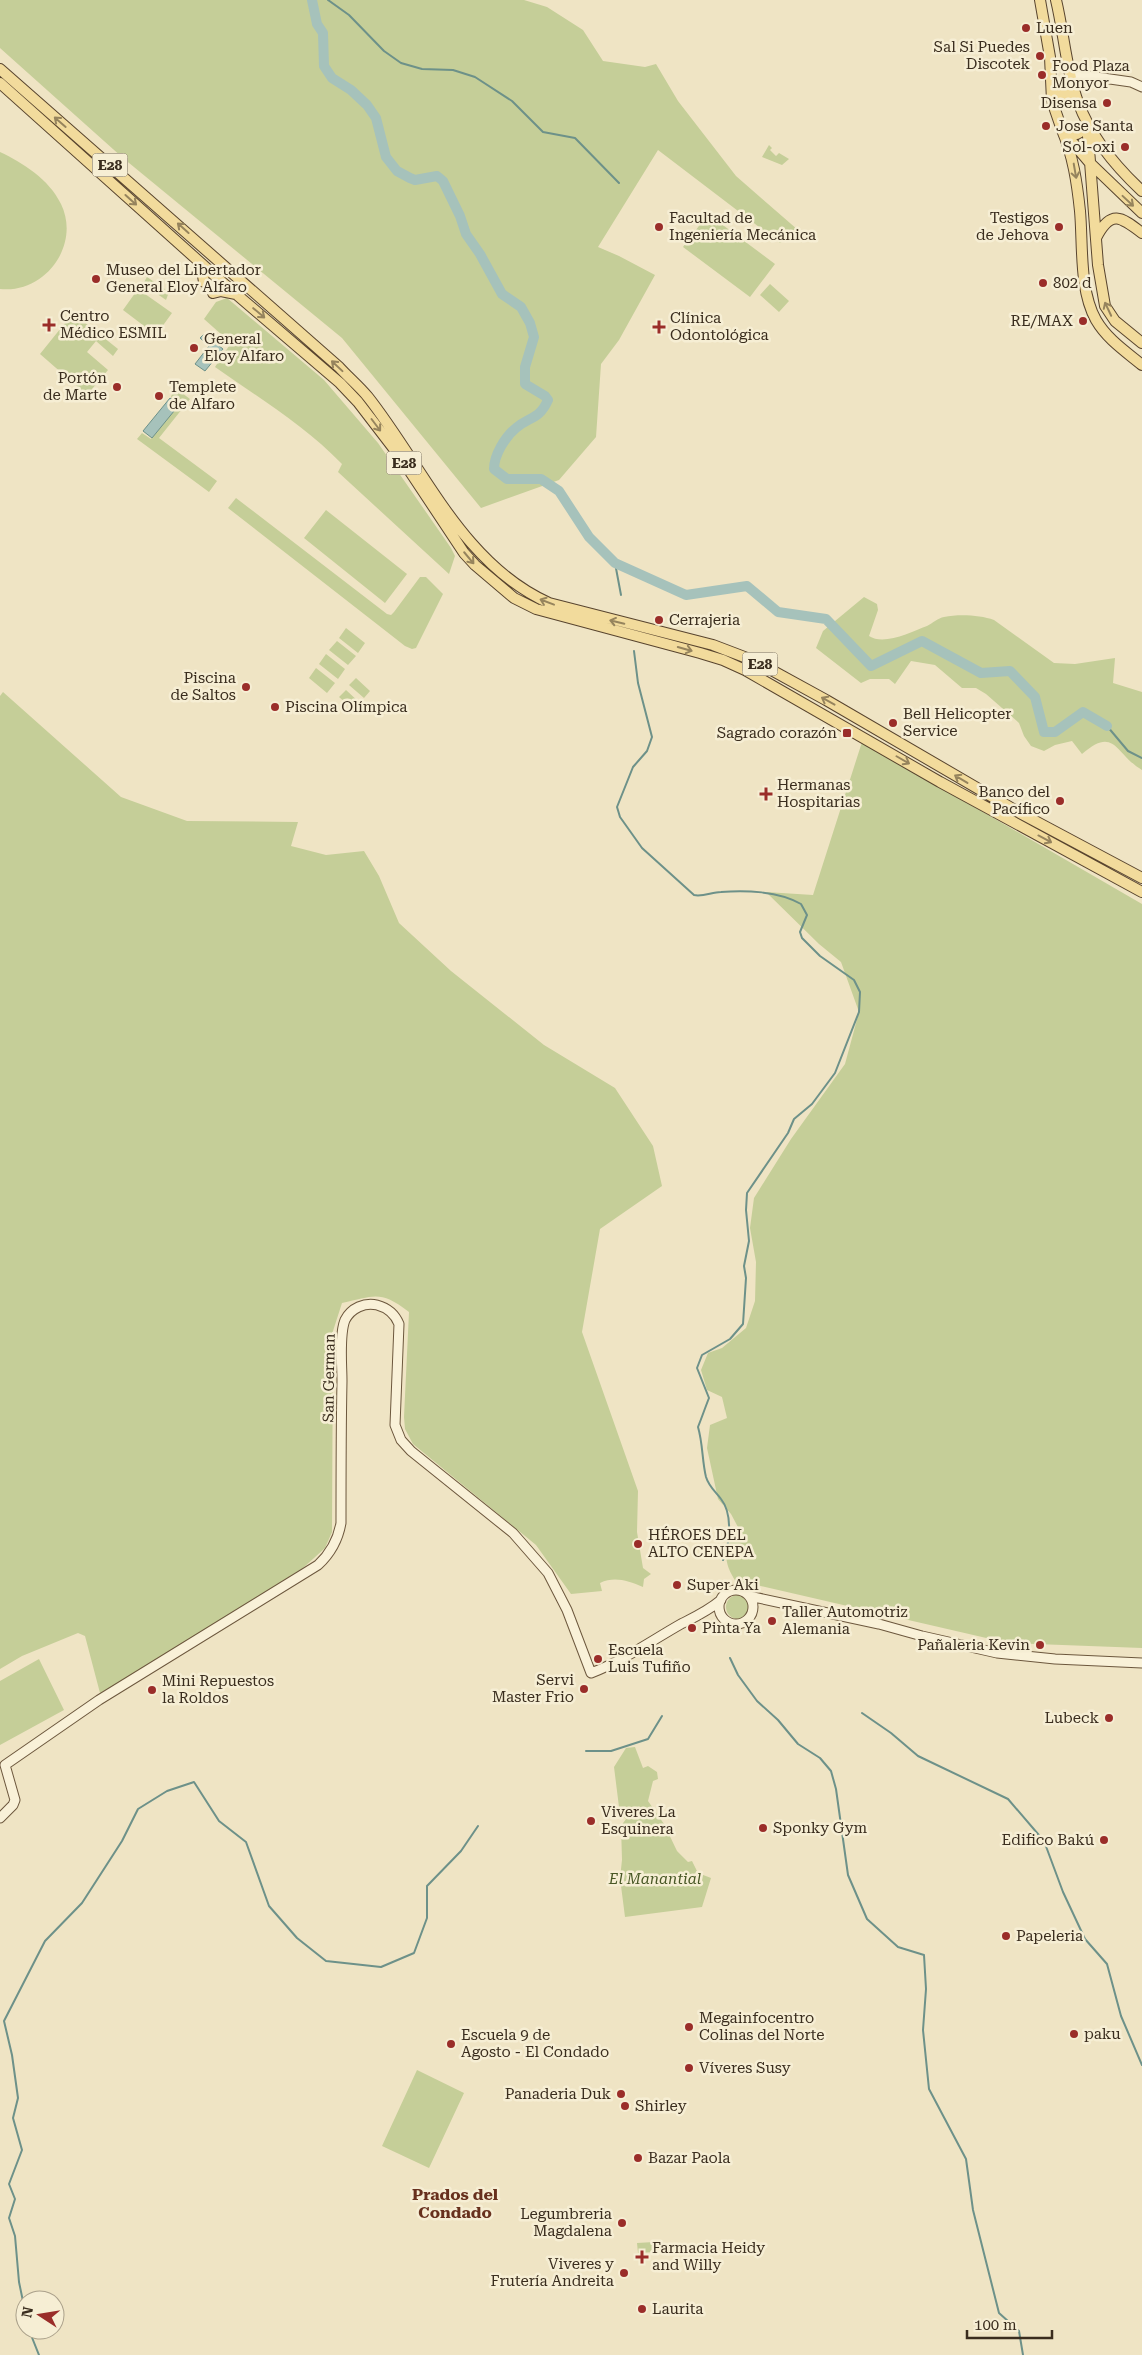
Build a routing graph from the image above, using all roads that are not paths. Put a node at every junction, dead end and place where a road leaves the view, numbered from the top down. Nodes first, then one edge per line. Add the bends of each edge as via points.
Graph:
1 (1040, 0) edge
2 (1056, 0) edge
3 (0, 69) edge
4 (0, 83) edge
5 (1073, 84) junction
6 (1142, 87) edge
7 (1077, 100) junction
8 (1052, 101) junction
9 (1087, 123) junction
10 (1062, 130) junction
11 (1090, 163) junction
12 (1142, 192) edge
13 (1142, 214) edge
14 (1142, 233) edge
15 (1096, 239) junction
16 (201, 263) junction
17 (204, 282) dead end
18 (213, 293) dead end
19 (236, 294) junction
20 (1142, 343) edge
21 (1142, 365) edge
22 (593, 621) junction
23 (639, 632) junction
24 (870, 725) junction
25 (861, 736) junction
26 (1092, 857) junction
27 (1142, 878) edge
28 (1142, 892) edge
29 (749, 1596) junction
30 (721, 1600) junction
31 (771, 1602) junction
32 (753, 1611) junction
33 (700, 1615) junction
34 (722, 1616) junction
35 (1142, 1663) edge
36 (0, 1818) edge

1 - 8 main road via 1050,58
2 - 5 main road
22 -> 3 main road, E28 via 535,597 498,571 457,526 367,396 339,367
4 -> 16 main road, E28
5 - 6 main road via 1077,76 1082,75 1131,82
5 - 7 main road
7 - 8 main road via 1064,93
7 - 9 main road
8 - 10 main road
9 - 10 main road via 1077,134
9 - 11 main road
9 - 12 main road via 1125,175
10 - 11 main road
10 -> 21 main road via 1076,174 1085,282 1094,316 1112,340
11 -> 13 main road
11 - 15 main road
14 - 15 main road via 1126,221 1113,218 1107,221
20 -> 15 main road via 1115,322 1105,306
16 - 17 main road
16 - 19 main road, E28
18 - 19 main road
19 -> 22 main road, E28 via 319,363 358,402 475,565 525,604
22 - 23 main road, E28
24 -> 23 main road, E28 via 754,662 713,645
23 -> 25 main road, E28 via 723,660
24 - 25 main road
26 -> 24 main road, E28
25 -> 26 main road, E28 via 940,782
26 - 27 main road, E28
26 - 28 main road, E28
29 - 30 main road via 736,1590
29 - 31 main road
29 - 32 main road
30 - 33 main road
30 - 34 main road
31 - 32 main road
31 - 35 main road via 997,1653
32 - 34 main road via 750,1618 737,1624
33 - 34 main road
33 - 36 main road, San German via 591,1672 567,1610 548,1573 513,1533 401,1440 395,1425 400,1324 386,1309 374,1304 366,1305 352,1311 344,1323 341,1523 336,1542 327,1557 66,1722 5,1765 15,1800

